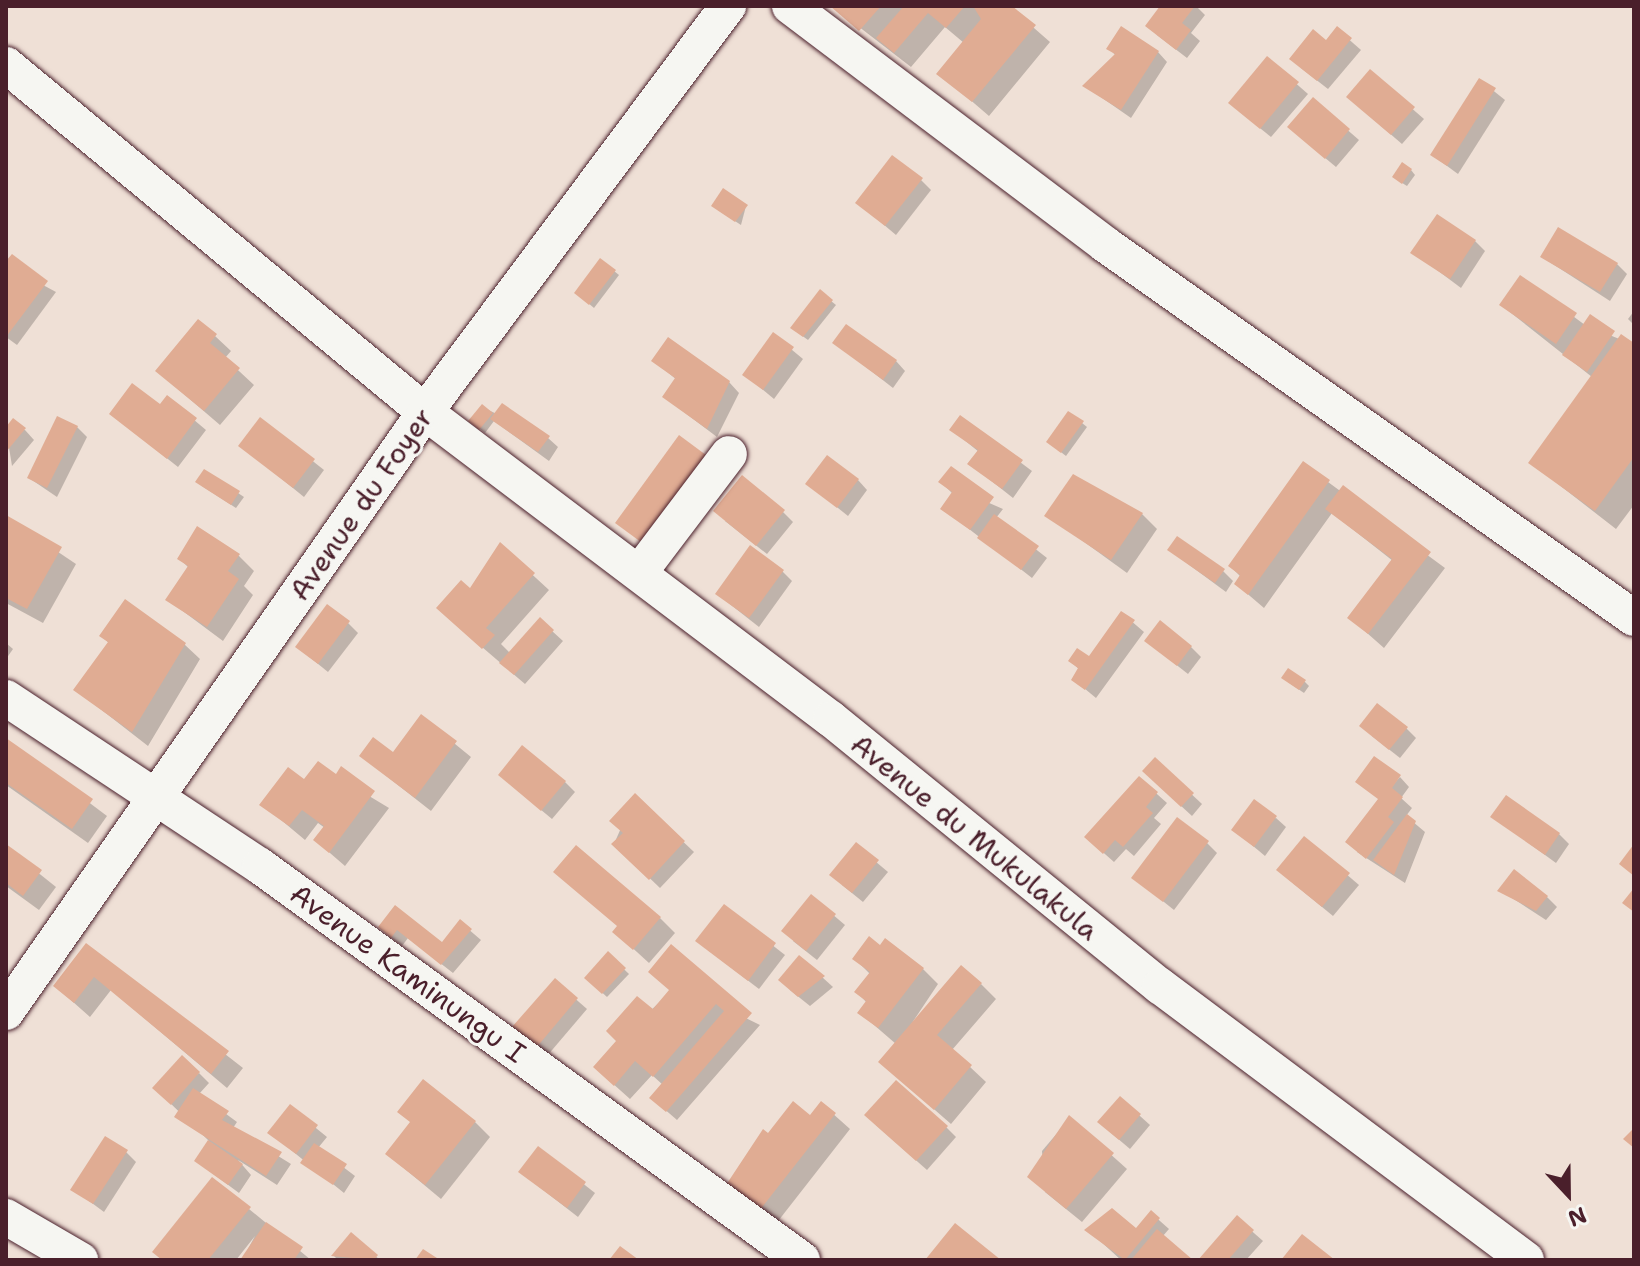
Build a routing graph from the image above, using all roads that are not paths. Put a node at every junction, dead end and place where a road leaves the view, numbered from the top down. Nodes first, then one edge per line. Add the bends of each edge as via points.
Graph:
1 (728, 6) edge
2 (790, 6) edge
3 (6, 65) edge
4 (425, 412) junction
5 (729, 454) dead end
6 (639, 573) junction
7 (1634, 618) edge
8 (6, 698) edge
9 (156, 800) junction
10 (6, 1012) edge
11 (8, 1224) edge
12 (80, 1260) edge
13 (802, 1260) edge
14 (1526, 1260) edge

1 - 4 street, Avenue du Foyer
2 - 7 street via 1094,236
3 - 4 street, Avenue du Mukulakula
4 - 6 street, Avenue du Mukulakula
4 - 9 street, Avenue du Foyer
5 - 6 street
6 - 14 street, Avenue du Mukulakula via 1160,986
8 - 9 street, Avenue Kaminungu I
9 - 10 street, Avenue du Foyer
9 - 13 street, Avenue Kaminungu I via 336,920
11 - 12 street

